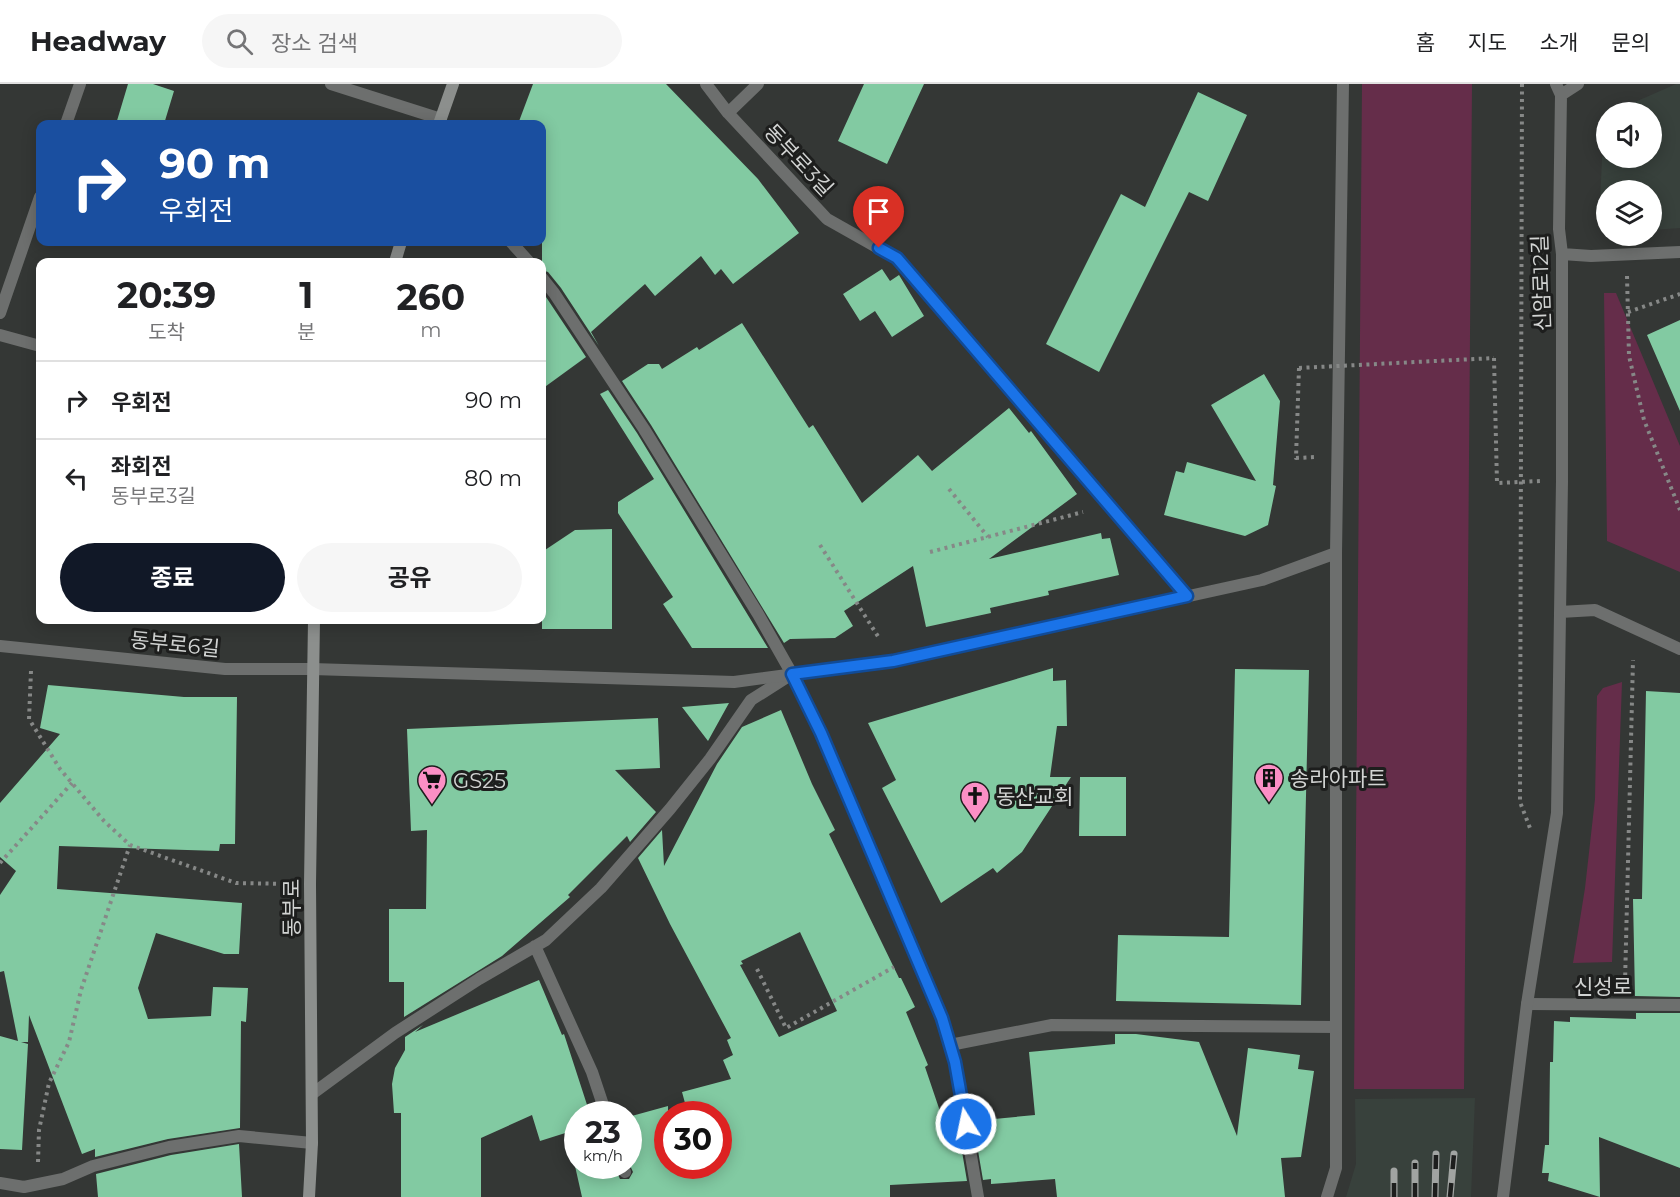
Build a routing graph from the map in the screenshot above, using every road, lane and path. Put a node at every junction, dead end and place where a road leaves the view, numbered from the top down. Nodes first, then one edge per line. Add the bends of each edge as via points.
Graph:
1 (80, 84) edge
2 (331, 84) edge
3 (453, 84) edge
4 (706, 84) edge
5 (758, 84) edge
6 (1343, 84) edge
7 (1522, 84) edge
8 (1578, 84) edge
9 (1558, 89) edge
10 (728, 113) junction
11 (67, 120) edge
12 (434, 120) edge
13 (441, 120) edge
14 (36, 209) edge
15 (515, 246) edge
16 (1680, 252) edge
17 (1562, 254) junction
18 (1626, 255) junction
19 (525, 258) edge
20 (546, 283) edge
21 (1680, 294) edge
22 (1628, 312) junction
23 (0, 313) edge
24 (0, 335) edge
25 (36, 345) edge
26 (1337, 457) junction
27 (1562, 481) junction
28 (1521, 482) junction
29 (949, 489) dead end
30 (1105, 501) junction
31 (1680, 510) edge
32 (988, 537) junction
33 (820, 545) dead end
34 (930, 552) dead end
35 (1336, 553) junction
36 (1187, 596) junction
37 (1560, 612) junction
38 (314, 624) edge
39 (0, 646) edge
40 (32, 649) junction
41 (1680, 649) edge
42 (1633, 660) dead end
43 (893, 661) junction
44 (312, 669) junction
45 (792, 674) junction
46 (72, 783) junction
47 (1532, 832) dead end
48 (130, 845) junction
49 (0, 864) edge
50 (310, 884) junction
51 (535, 946) junction
52 (916, 955) junction
53 (757, 969) dead end
54 (1527, 1004) junction
55 (1625, 1005) junction
56 (1680, 1005) edge
57 (1336, 1027) junction
58 (950, 1045) junction
59 (312, 1094) junction
60 (602, 1101) edge
61 (312, 1143) junction
62 (0, 1183) edge
63 (41, 1183) junction
64 (309, 1197) edge
65 (978, 1197) edge
66 (1327, 1197) edge
67 (1503, 1197) edge

1 - 11 street
2 - 12 street
3 - 13 main road
4 - 10 street, 동부로3길
5 - 10 street
6 - 26 street
7 - 28 path
8 - 9 street
9 - 17 street, 신암로12길
10 - 30 street, 동부로3길 via 827,219 897,258
14 - 23 street
15 - 19 street
16 - 18 street
17 - 18 street
17 - 27 street, 신암로12길
18 - 22 path
20 - 45 street via 644,429
21 - 22 path
22 - 31 path via 1629,356 1644,420
24 - 25 street
26 - 28 path, bridge via 1296,458 1299,368 1494,358 1497,483
26 - 35 street
27 - 28 path
27 - 37 street, 신암로12길
28 - 47 path via 1520,802
29 - 32 path
30 - 32 path via 1089,511
30 - 36 street, 동부로3길
32 - 34 path
33 - 43 path
35 - 36 street, 동부로6길 via 1262,580
35 - 57 street
36 - 43 street, 동부로6길
37 - 41 street via 1595,610
37 - 54 street, 신암로12길 via 1557,813
38 - 44 main road, 동부로
39 - 40 street, 동부로6길
40 - 44 street, 동부로6길 via 225,669
40 - 46 path via 28,719
42 - 55 path
43 - 45 street, 동부로6길
44 - 45 street, 동부로6길 via 734,682
44 - 50 main road, 동부로
45 - 51 street via 752,700 670,809 601,888
45 - 52 street
46 - 48 path
46 - 49 path
48 - 50 path via 236,883
48 - 63 path via 81,990 69,1042 49,1083 39,1130
50 - 59 main road, 동부로
51 - 59 street via 394,1033
51 - 60 street
52 - 53 path via 786,1028
52 - 58 street
54 - 55 street, 신성로
54 - 67 street, 신암로12길
55 - 56 street, 신성로
57 - 58 street via 1052,1025
57 - 66 street via 1336,1168
58 - 65 street
59 - 61 main road, 동부로
61 - 63 street via 239,1136 169,1147
61 - 64 main road, 동부로
62 - 63 street via 24,1187

